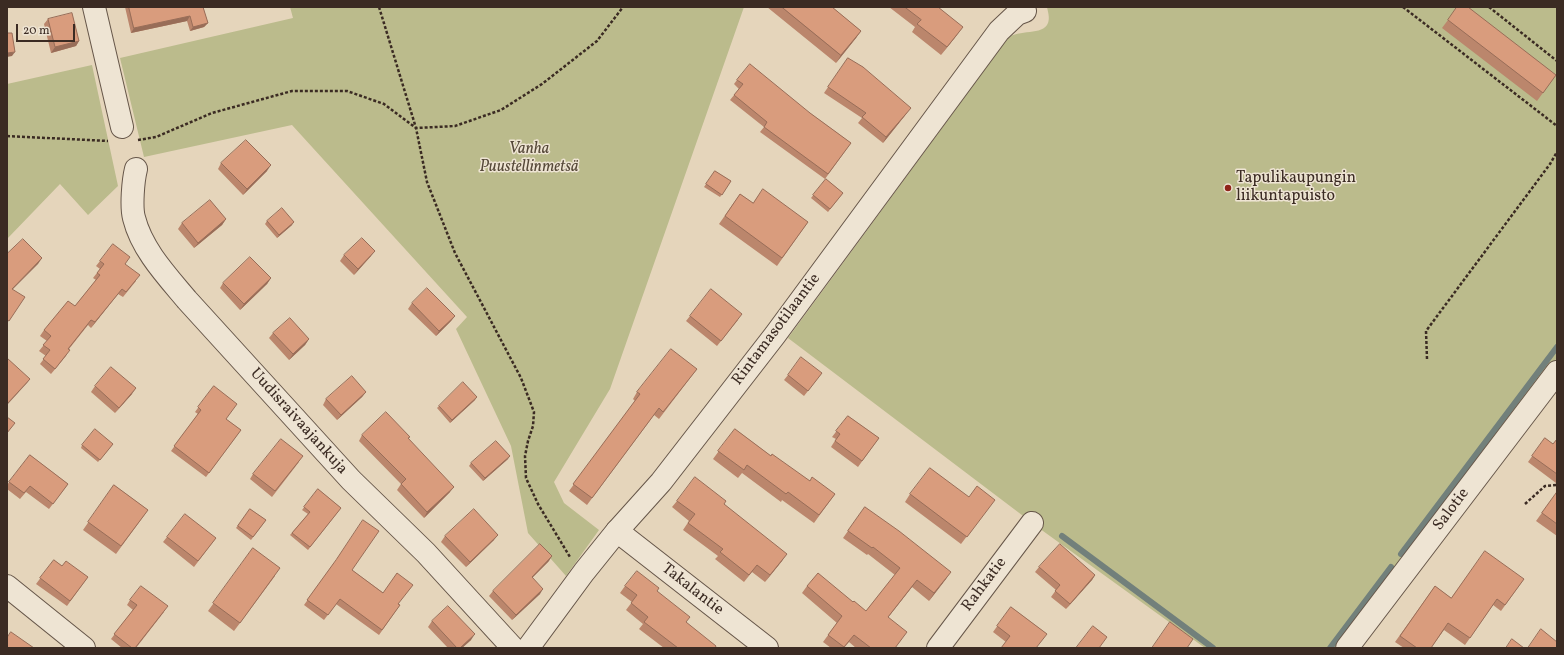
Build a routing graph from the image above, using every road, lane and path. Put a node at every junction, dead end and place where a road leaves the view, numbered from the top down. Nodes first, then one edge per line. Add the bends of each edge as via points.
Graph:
1 (94, 7) edge
2 (379, 7) edge
3 (624, 7) edge
4 (1403, 7) edge
5 (1489, 7) edge
6 (1024, 11) dead end
7 (1557, 61) edge
8 (1557, 126) edge
9 (416, 128) junction
10 (7, 136) edge
11 (122, 136) junction
12 (1557, 152) edge
13 (136, 169) dead end
14 (1427, 359) dead end
15 (1557, 372) edge
16 (1557, 485) edge
17 (1525, 504) dead end
18 (1032, 523) dead end
19 (617, 531) junction
20 (572, 559) dead end
21 (7, 586) edge
22 (753, 644) edge
23 (84, 648) edge
24 (513, 648) edge
25 (528, 648) edge
26 (938, 648) edge
27 (1347, 648) edge

1 - 11 street
2 - 9 path
3 - 9 path via 597,41 542,84 501,110 455,126
4 - 8 path
5 - 7 path
6 - 19 street, Rintamasotilaantie via 1017,14 999,31 775,335 661,482
9 - 11 path via 384,104 347,91 292,91 212,113 156,137
9 - 20 path via 427,182 455,253 521,378 534,412 525,456 526,478 538,504
10 - 11 path
12 - 14 path via 1426,331
13 - 24 street, Uudisraivaajankuja via 134,218 147,249 176,287 346,474 426,553
15 - 27 street, Salotie
16 - 17 path via 1545,486
18 - 26 street, Rahkatie
19 - 22 street, Takalantie
19 - 25 street, Rintamasotilaantie
21 - 23 street

